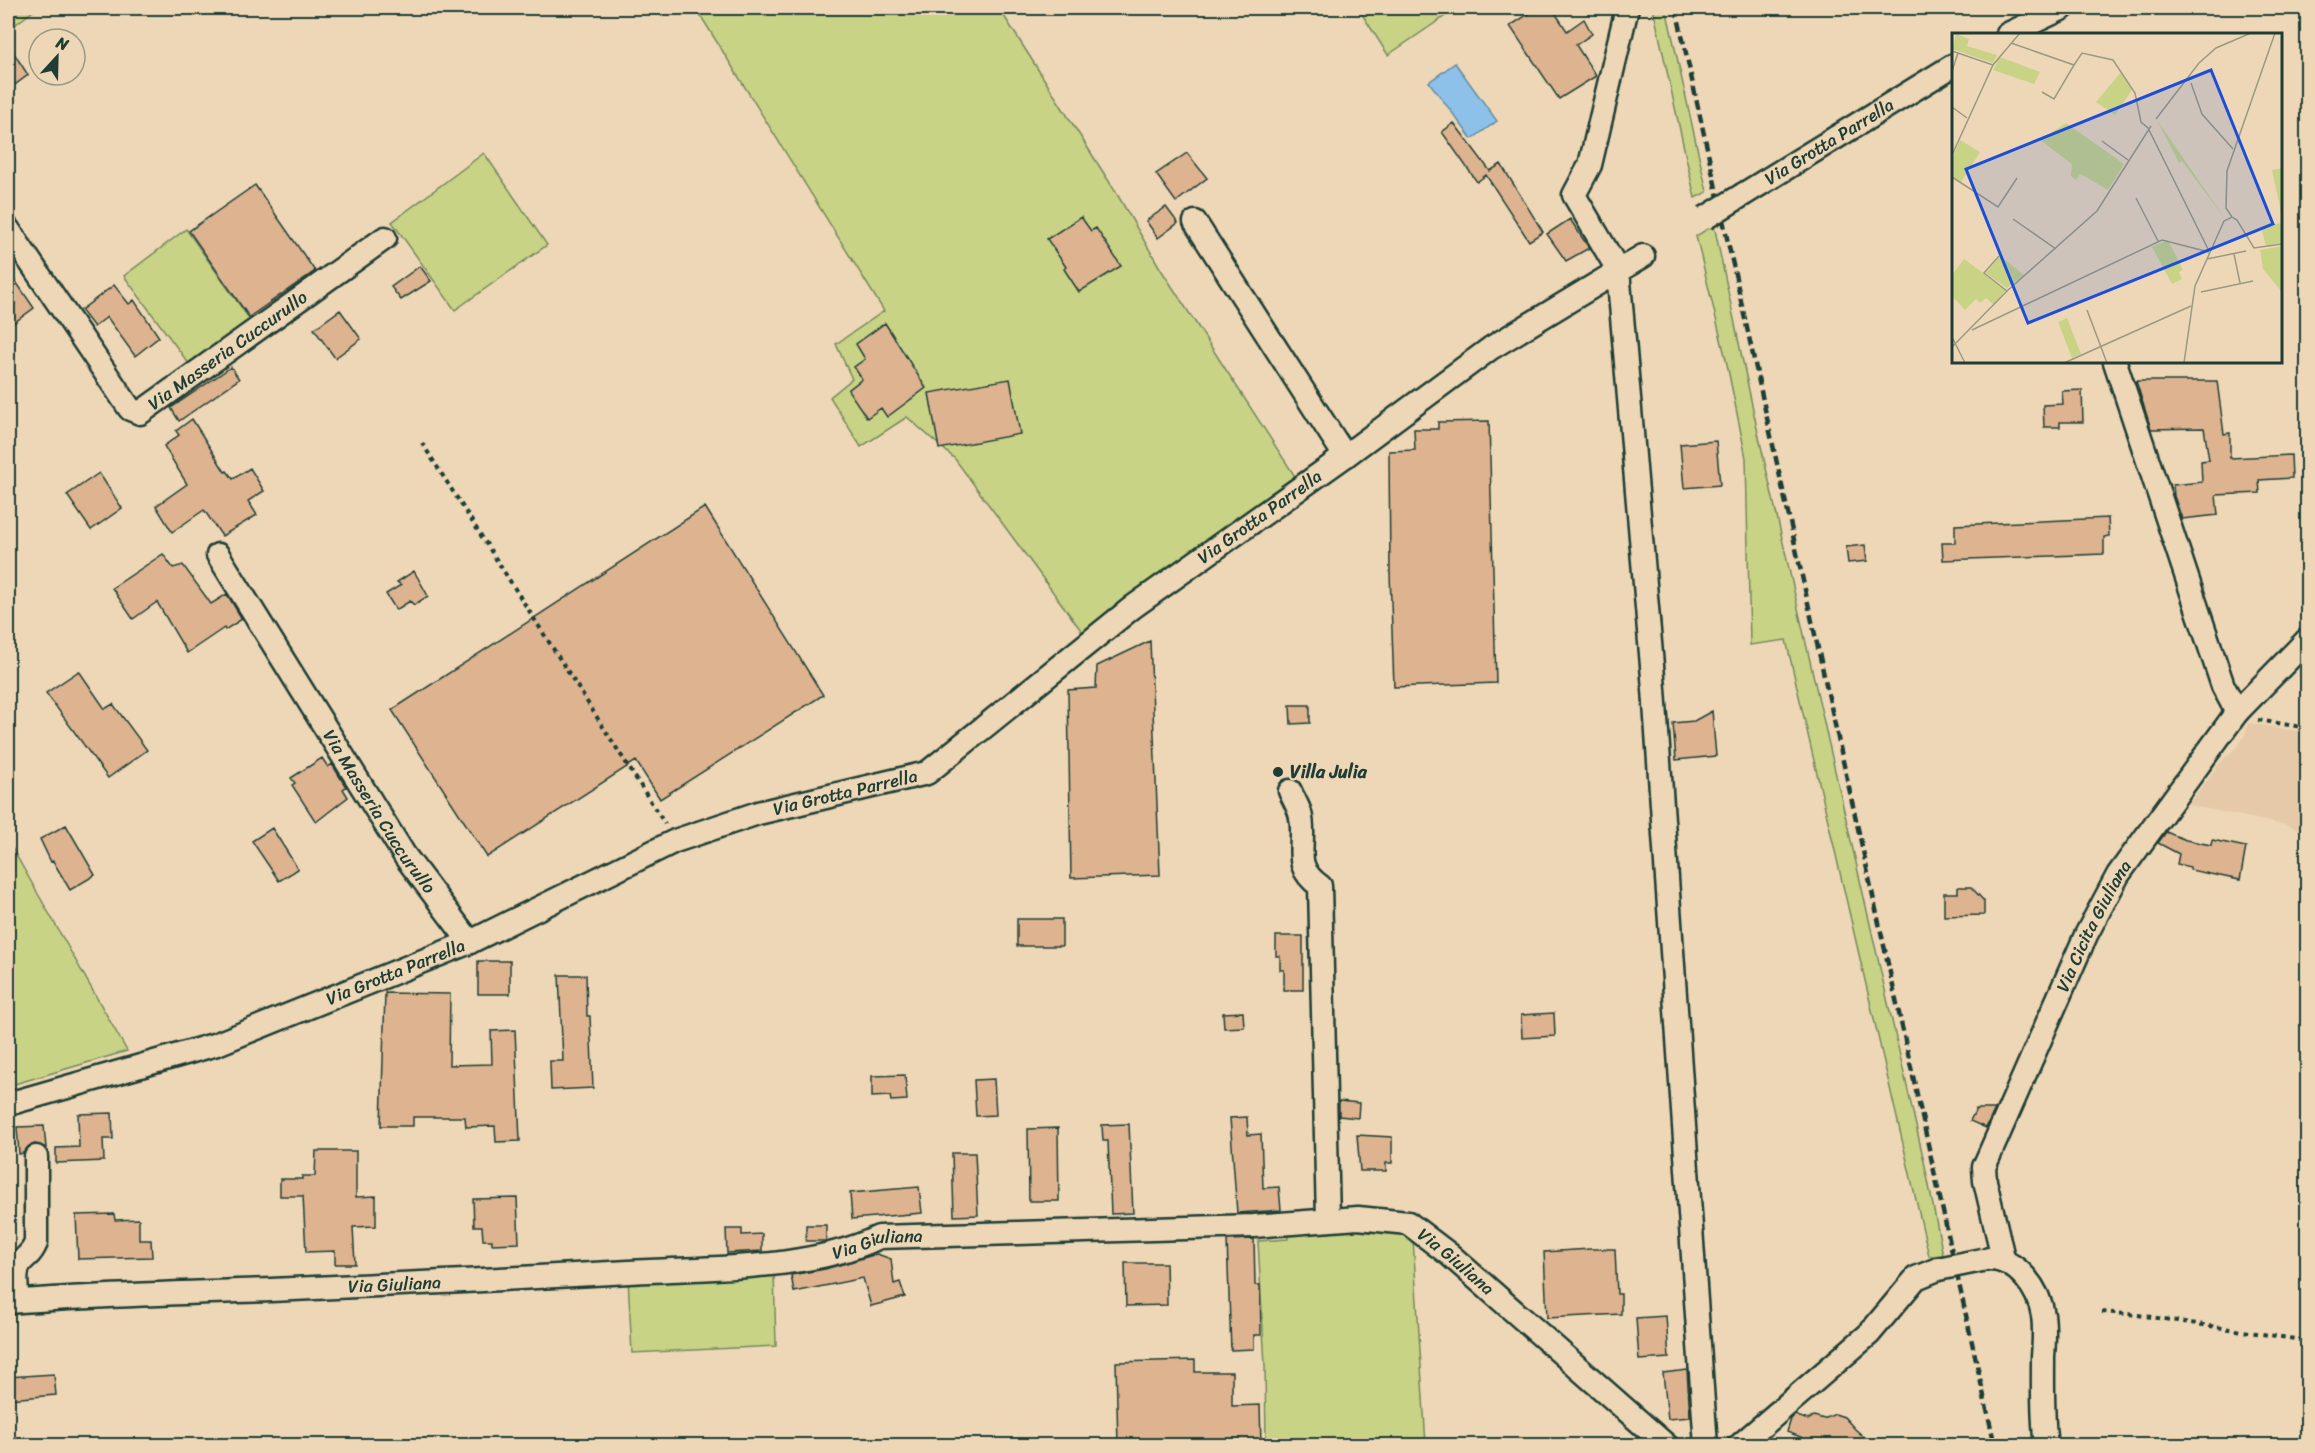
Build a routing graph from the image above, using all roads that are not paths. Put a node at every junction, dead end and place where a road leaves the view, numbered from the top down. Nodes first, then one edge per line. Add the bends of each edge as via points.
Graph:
1 (1627, 8) edge
2 (2063, 8) edge
3 (2010, 33) edge
4 (1952, 65) edge
5 (1705, 218) dead end
6 (1195, 222) dead end
7 (8, 229) edge
8 (384, 238) dead end
9 (1642, 256) dead end
10 (1618, 270) junction
11 (2115, 363) edge
12 (1345, 456) junction
13 (218, 555) dead end
14 (2307, 639) edge
15 (2238, 712) junction
16 (1290, 791) dead end
17 (470, 942) junction
18 (8, 1104) edge
19 (36, 1157) dead end
20 (1328, 1220) junction
21 (1993, 1261) junction
22 (13, 1302) edge
23 (1667, 1446) edge
24 (1706, 1446) edge
25 (1738, 1446) edge
26 (2046, 1446) edge

1 - 10 street via 1590,165 1574,195
2 - 3 street
4 - 5 street, Via Grotta Parrella, bridge
6 - 12 street
7 - 8 street, Via Masseria Cuccurullo via 130,409 140,413
9 - 10 street, Via Grotta Parrella
10 - 12 street, Via Grotta Parrella via 1491,348
10 - 24 street via 1654,689
11 - 15 street via 2223,686
12 - 17 street, Via Grotta Parrella via 1133,607 927,773 758,813 675,841
13 - 17 street, Via Masseria Cuccurullo via 405,856
14 - 15 street, Via Cicita Giuliana
15 - 21 street, Via Cicita Giuliana via 2118,875 2086,934 1984,1167
16 - 20 street via 1300,813 1302,866 1320,886
17 - 18 street, Via Grotta Parrella via 217,1044
19 - 22 street via 36,1243 32,1254 20,1263
20 - 22 street, Via Giuliana via 1254,1226 879,1237 823,1257 750,1265
20 - 23 street, Via Giuliana via 1358,1218 1408,1223 1450,1255
21 - 25 street, bridge via 1938,1269 1916,1278 1869,1334
21 - 26 street via 2019,1271 2040,1301

